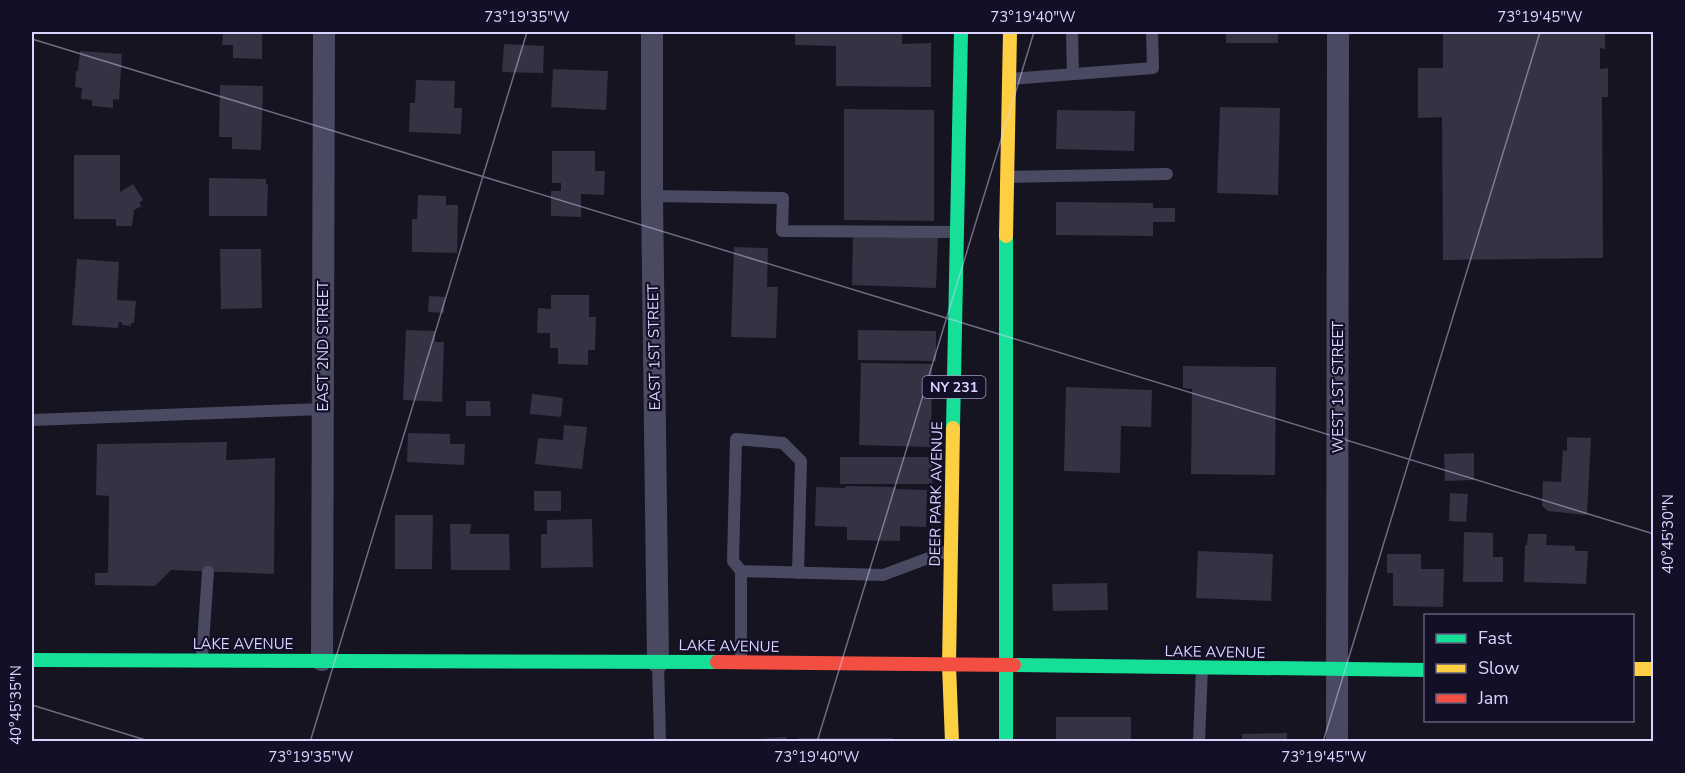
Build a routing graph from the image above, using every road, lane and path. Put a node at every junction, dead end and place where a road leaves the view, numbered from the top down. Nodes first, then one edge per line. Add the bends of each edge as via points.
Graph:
1 (324, 32) edge
2 (652, 32) edge
3 (960, 32) edge
4 (1010, 32) edge
5 (1072, 32) edge
6 (1152, 32) edge
7 (1338, 32) edge
8 (1073, 74) junction
9 (1009, 79) junction
10 (1167, 174) dead end
11 (1007, 177) junction
12 (652, 196) junction
13 (957, 232) junction
14 (323, 409) junction
15 (32, 420) edge
16 (951, 550) junction
17 (741, 571) junction
18 (208, 572) dead end
19 (798, 573) junction
20 (32, 660) edge
21 (202, 660) junction
22 (322, 660) junction
23 (658, 662) junction
24 (741, 662) junction
25 (949, 665) junction
26 (1006, 665) junction
27 (1202, 668) junction
28 (1634, 669) edge
29 (1653, 669) edge
30 (1338, 670) junction
31 (1424, 670) edge
32 (660, 741) edge
33 (951, 741) edge
34 (1006, 741) edge
35 (1199, 741) edge
36 (1337, 741) edge

1 - 14 street, EAST 2ND STREET
2 - 12 street, EAST 1ST STREET
3 - 13 main road, DEER PARK AVENUE / NY 231
4 - 9 main road, NY 231
5 - 8 lane
6 - 8 lane via 1153,68
7 - 30 street, WEST 1ST STREET
8 - 9 lane
9 - 11 main road, NY 231
10 - 11 lane
11 - 26 main road, NY 231
12 - 13 lane via 783,198 782,231
12 - 23 street, EAST 1ST STREET
13 - 16 main road, DEER PARK AVENUE / NY 231
14 - 15 lane
14 - 22 street, EAST 2ND STREET
16 - 19 lane via 883,575
16 - 25 main road, DEER PARK AVENUE / NY 231
17 - 19 lane
17 - 19 lane via 733,561 736,439 783,442 801,461
17 - 24 lane
18 - 21 lane
20 - 21 main road, LAKE AVENUE
21 - 22 main road, LAKE AVENUE
22 - 23 main road, LAKE AVENUE
23 - 24 main road, LAKE AVENUE
23 - 32 lane
24 - 25 main road, LAKE AVENUE
25 - 26 main road, LAKE AVENUE
25 - 33 main road, DEER PARK AVENUE / NY 231
26 - 27 main road, LAKE AVENUE
26 - 34 main road, NY 231
27 - 30 main road, LAKE AVENUE
27 - 35 lane
28 - 29 main road
30 - 31 main road, LAKE AVENUE
30 - 36 street, WEST 1ST STREET

